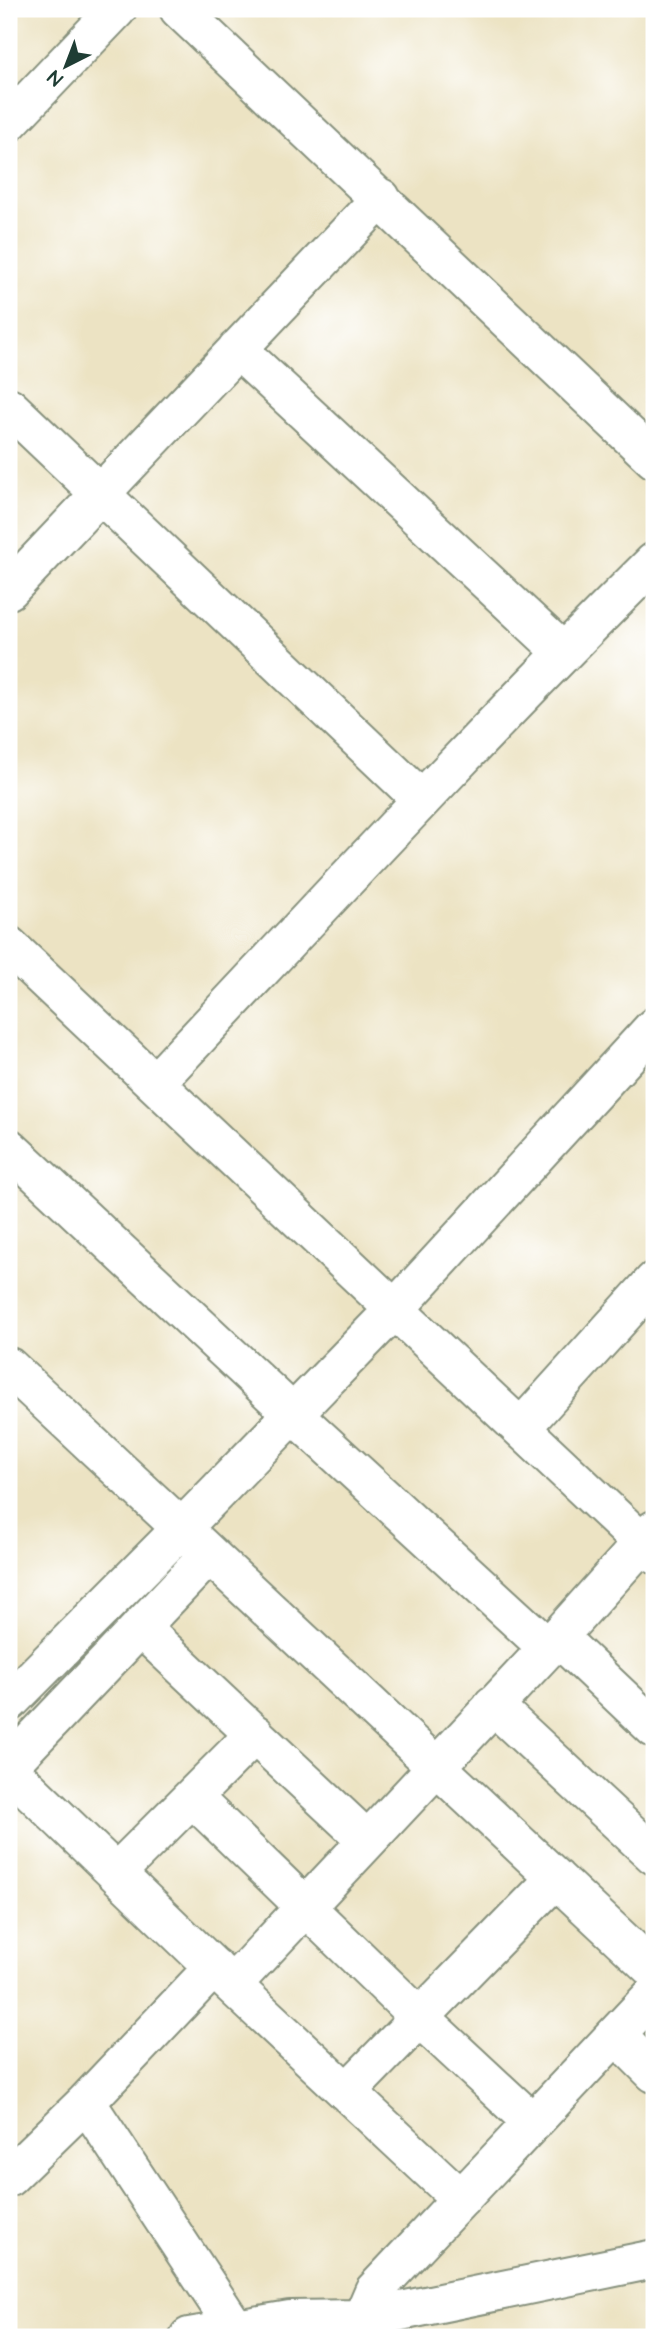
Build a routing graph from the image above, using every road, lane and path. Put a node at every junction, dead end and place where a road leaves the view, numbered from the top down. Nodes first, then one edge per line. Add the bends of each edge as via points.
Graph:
1 (117, 9) edge
2 (179, 9) edge
3 (9, 122) edge
4 (380, 198) junction
5 (237, 349) junction
6 (9, 407) edge
7 (654, 459) edge
8 (100, 492) junction
9 (654, 562) edge
10 (9, 590) edge
11 (563, 652) junction
12 (421, 799) junction
13 (9, 946) edge
14 (654, 1027) edge
15 (155, 1083) junction
16 (9, 1148) edge
17 (654, 1280) edge
18 (395, 1309) junction
19 (9, 1367) edge
20 (292, 1413) junction
21 (522, 1427) junction
22 (181, 1529) junction
23 (650, 1542) edge
24 (209, 1556) junction
25 (140, 1628) junction
26 (553, 1642) junction
27 (9, 1702) edge
28 (494, 1705) junction
29 (654, 1728) edge
30 (255, 1734) junction
31 (9, 1765) edge
32 (436, 1767) junction
33 (9, 1770) edge
34 (192, 1797) junction
35 (367, 1840) junction
36 (654, 1855) edge
37 (116, 1873) junction
38 (556, 1878) junction
39 (305, 1907) junction
40 (654, 1970) edge
41 (223, 1976) junction
42 (654, 1994) edge
43 (420, 2018) junction
44 (616, 2035) junction
45 (654, 2073) edge
46 (347, 2092) junction
47 (86, 2102) junction
48 (533, 2123) junction
49 (9, 2177) edge
50 (461, 2199) junction
51 (654, 2259) edge
52 (362, 2319) junction
53 (235, 2328) junction
54 (189, 2337) edge

1 - 3 street
2 - 4 street
4 - 5 street
4 - 7 street
5 - 8 street
5 - 11 street
6 - 8 street
8 - 10 street
8 - 12 street
9 - 11 street
11 - 12 street
12 - 15 street
13 - 15 street
14 - 18 street
15 - 18 street
16 - 20 street
17 - 21 street
18 - 20 street
18 - 21 street
19 - 22 street
20 - 22 street
20 - 26 street
21 - 23 street
22 - 24 street
22 - 27 street
23 - 26 street
24 - 25 street
24 - 32 street
25 - 30 street
25 - 31 street
26 - 28 street
26 - 29 street
28 - 32 street
28 - 36 street
30 - 34 street
30 - 35 street
32 - 35 street
32 - 38 street
33 - 37 street
34 - 37 street
34 - 39 street
35 - 39 street
37 - 41 street
38 - 40 street
38 - 43 street
39 - 41 street
39 - 43 street
41 - 46 street
41 - 47 street
42 - 44 street
43 - 46 street
43 - 48 street
44 - 45 street
44 - 48 street
46 - 50 street
47 - 49 street
47 - 53 street
48 - 50 street
50 - 52 street via 374,2291
51 - 52 street
52 - 53 street via 290,2320
53 - 54 street

